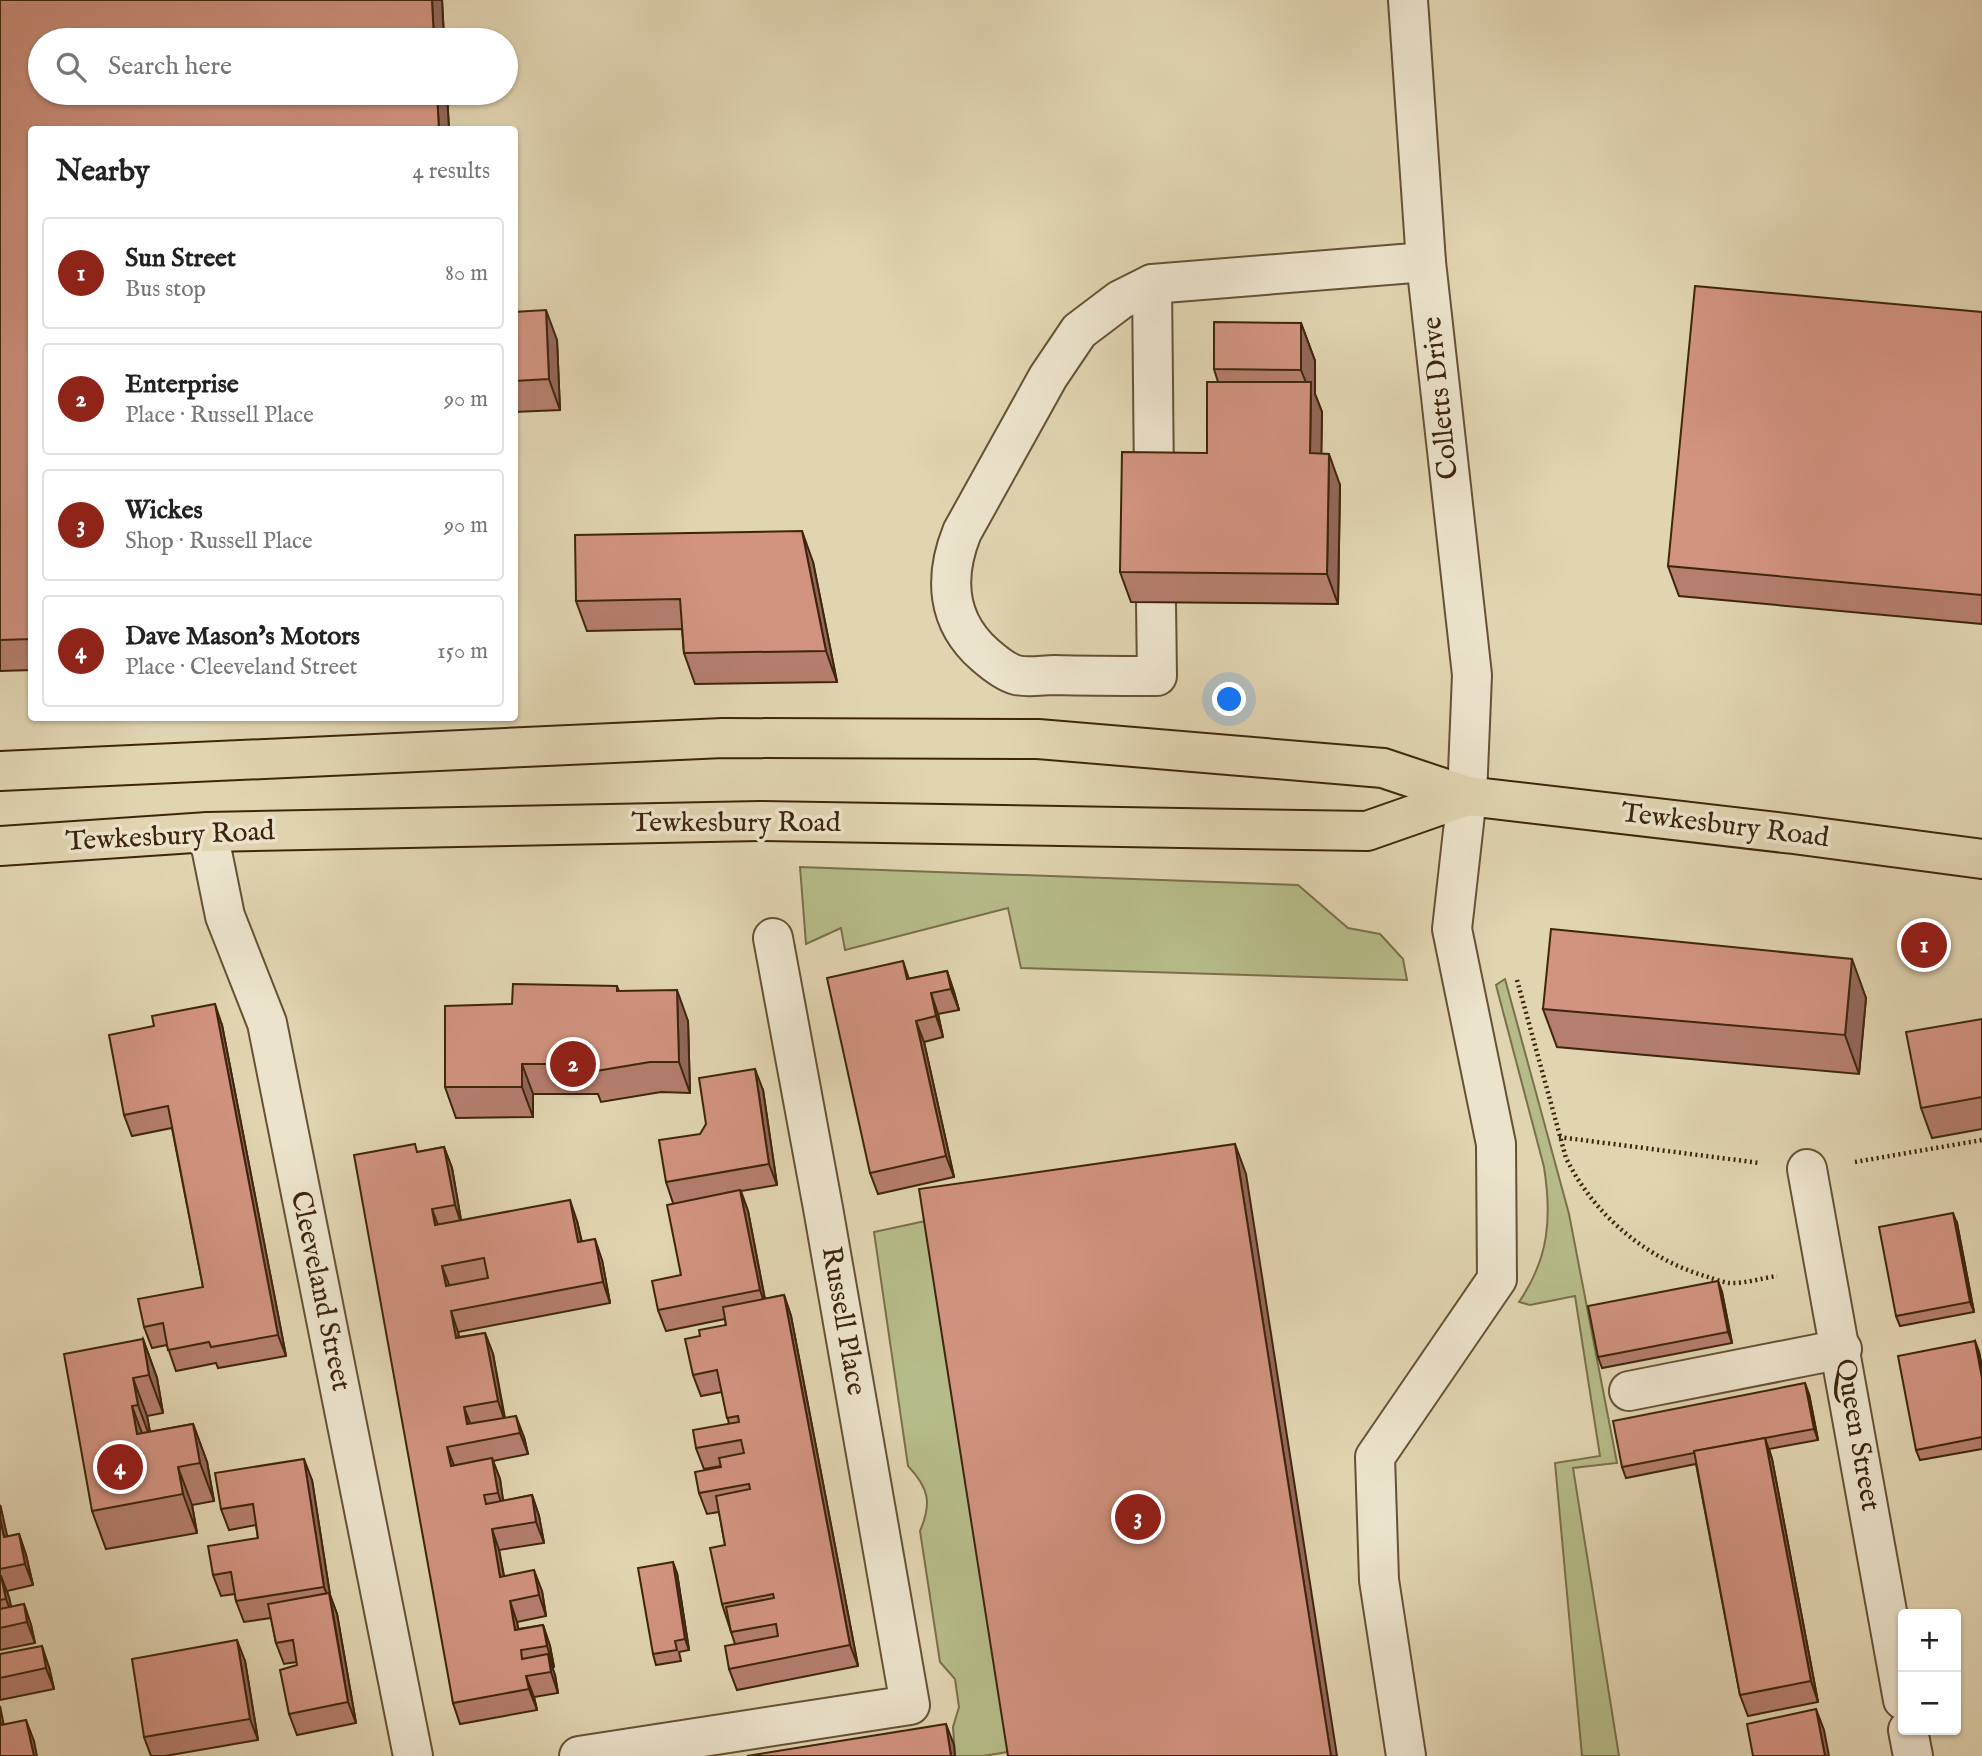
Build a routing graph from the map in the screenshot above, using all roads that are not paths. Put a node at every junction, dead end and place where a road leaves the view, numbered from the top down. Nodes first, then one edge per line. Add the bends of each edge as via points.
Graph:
1 (1408, 0) edge
2 (1426, 262) junction
3 (1152, 284) junction
4 (1154, 482) edge
5 (1156, 603) edge
6 (0, 771) edge
7 (1467, 796) junction
8 (208, 832) junction
9 (0, 846) edge
10 (1982, 859) edge
11 (773, 938) dead end
12 (1807, 1169) dead end
13 (1842, 1349) junction
14 (1629, 1391) dead end
15 (1898, 1672) edge
16 (1909, 1735) edge
17 (413, 1756) edge
18 (579, 1756) edge
19 (1406, 1756) edge
20 (1913, 1756) edge

1 - 2 street, Colletts Drive
2 - 3 street
2 - 7 street, Colletts Drive via 1472,675
3 - 4 street
3 - 5 street via 1120,300 1079,331 1048,377 962,532 950,577 960,624 974,645 993,663 1016,675 1157,676
6 - 7 highway, Tewkesbury Road via 723,738 1038,739 1383,768
7 - 8 highway, Tewkesbury Road via 1367,831 760,821
7 - 10 highway, Tewkesbury Road
7 - 19 street, Colletts Drive via 1452,929 1496,1144 1497,1279 1375,1457 1379,1580
8 - 9 highway, Tewkesbury Road
8 - 17 street, Cleeveland Street via 225,916 267,1023
11 - 18 street, Russell Place via 910,1704
12 - 13 street, Queen Street
13 - 14 street
13 - 15 street, Queen Street
16 - 20 street

